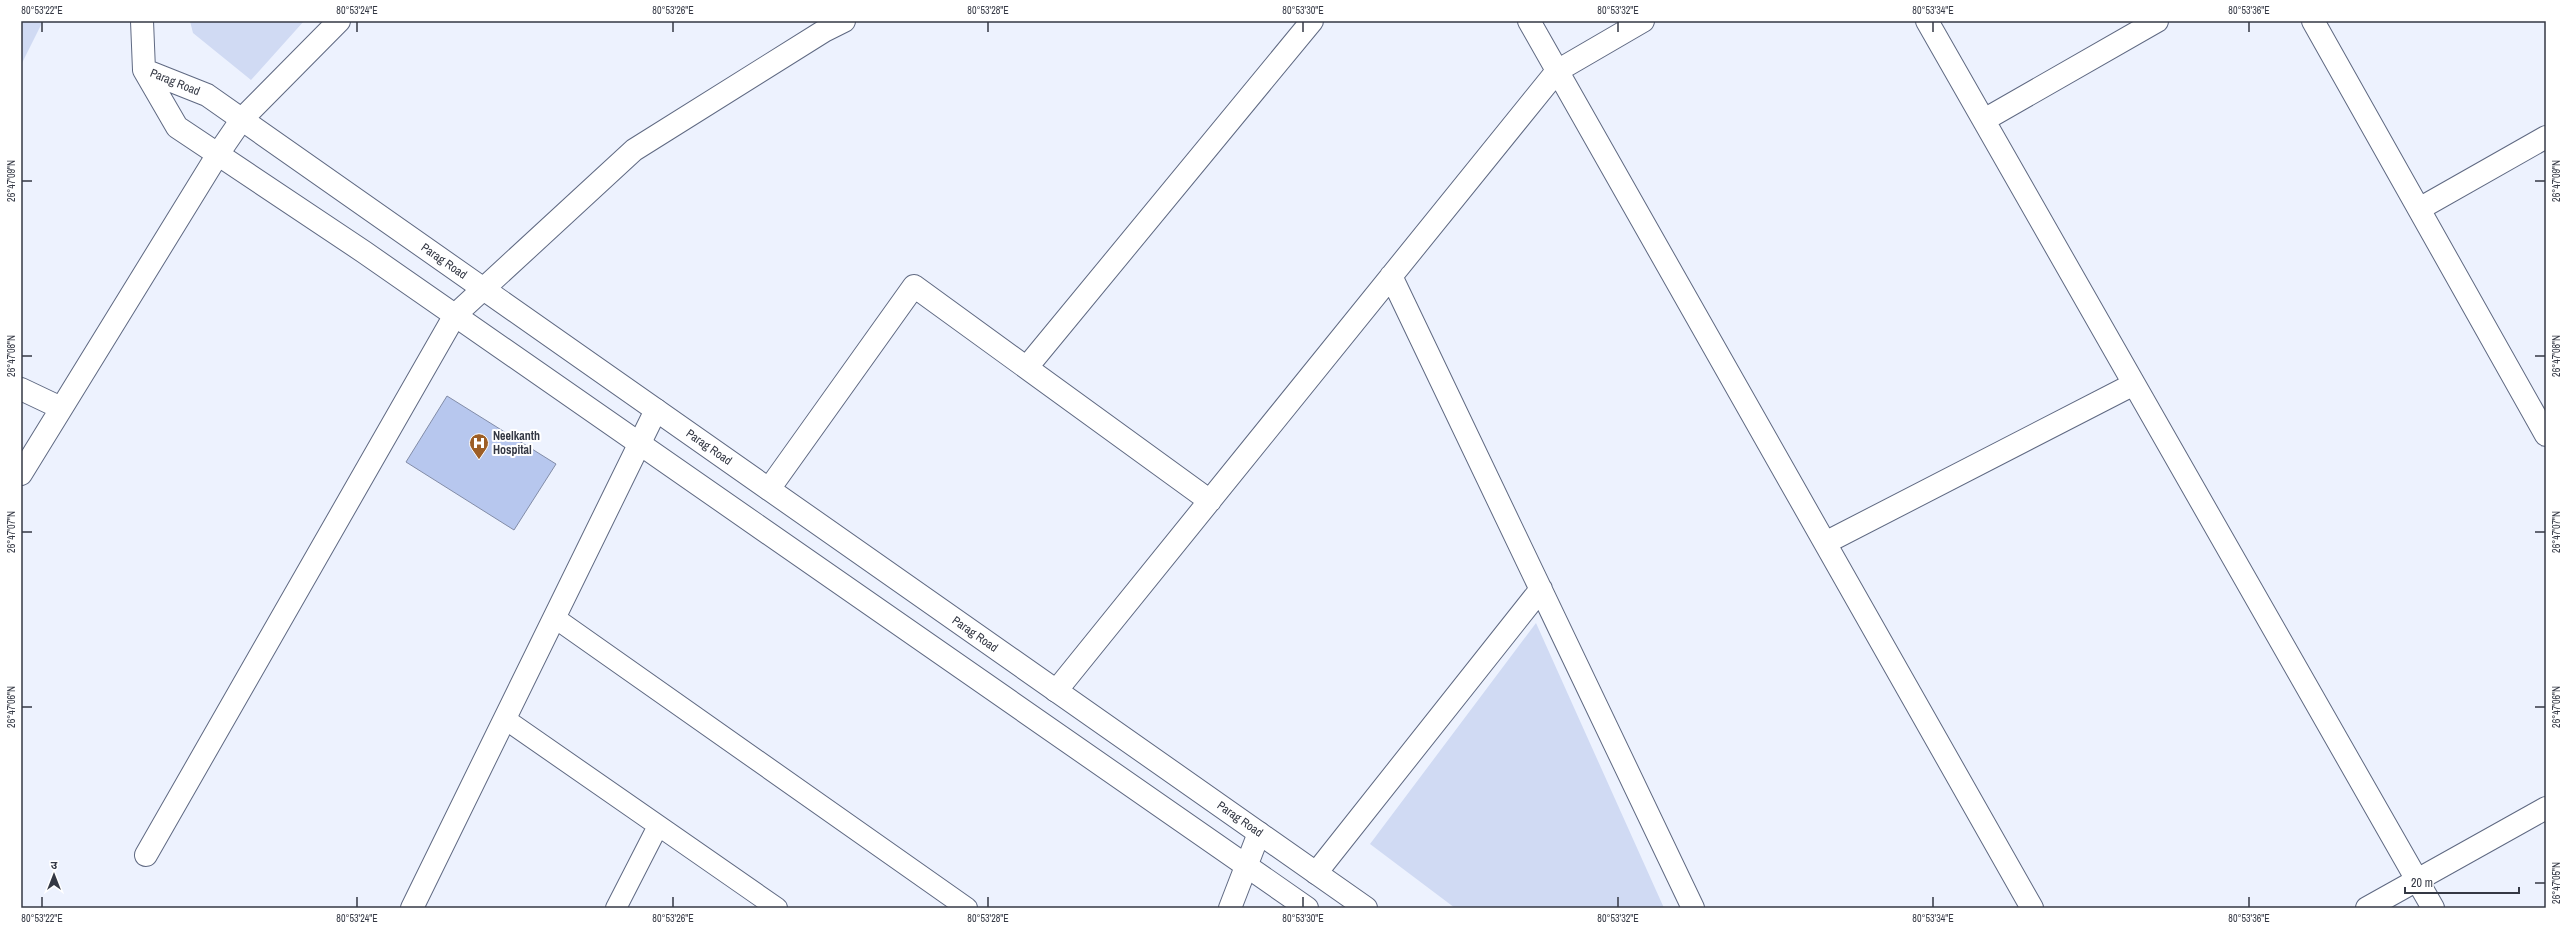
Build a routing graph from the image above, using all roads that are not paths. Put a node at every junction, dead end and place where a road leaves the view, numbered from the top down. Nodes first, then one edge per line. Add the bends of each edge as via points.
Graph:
1 (142, 21) edge
2 (339, 21) edge
3 (844, 21) edge
4 (1312, 21) edge
5 (1529, 21) edge
6 (1644, 21) edge
7 (1927, 21) edge
8 (2157, 21) edge
9 (2313, 21) edge
10 (144, 70) junction
11 (1557, 71) junction
12 (242, 120) junction
13 (1984, 120) junction
14 (2546, 137) edge
15 (218, 154) junction
16 (2419, 209) junction
17 (1391, 276) junction
18 (484, 290) junction
19 (455, 316) junction
20 (1027, 367) junction
21 (2134, 384) junction
22 (21, 389) edge
23 (61, 408) junction
24 (656, 410) junction
25 (2546, 435) edge
26 (639, 444) junction
27 (21, 474) edge
28 (769, 489) junction
29 (1210, 501) junction
30 (1825, 543) junction
31 (1541, 589) junction
32 (555, 618) junction
33 (1056, 691) junction
34 (505, 719) junction
35 (2546, 808) edge
36 (658, 826) junction
37 (1259, 833) junction
38 (146, 855) dead end
39 (1246, 866) junction
40 (1316, 873) junction
41 (2417, 880) junction
42 (766, 905) edge
43 (965, 907) edge
44 (412, 908) edge
45 (616, 908) edge
46 (1230, 908) edge
47 (1307, 908) edge
48 (1366, 908) edge
49 (1693, 908) edge
50 (2032, 908) edge
51 (2367, 908) edge
52 (2432, 908) edge

1 - 10 street
2 - 12 street
3 - 18 street via 634,150
4 - 20 street
5 - 11 street
6 - 11 street
7 - 13 street
8 - 13 street
9 - 16 street
10 - 12 street, Parag Road via 208,95
10 - 15 street, Parag Road via 177,127
11 - 17 street
11 - 30 street
12 - 15 street
12 - 18 street, Parag Road
13 - 21 street
14 - 16 street
15 - 19 street, Parag Road
15 - 23 street
16 - 25 street
17 - 29 street
17 - 31 street
18 - 19 street
18 - 24 street, Parag Road
19 - 26 street, Parag Road
19 - 38 street
20 - 28 street via 914,286
20 - 29 street
21 - 30 street
21 - 41 street
22 - 23 street
23 - 27 street
24 - 26 street
24 - 28 street, Parag Road
26 - 32 street
26 - 39 street, Parag Road
28 - 33 street, Parag Road
29 - 33 street
30 - 50 street
31 - 40 street
31 - 49 street
32 - 34 street
32 - 43 lane
33 - 37 street, Parag Road
34 - 36 lane
34 - 44 street
35 - 41 street
36 - 42 lane
36 - 45 lane
37 - 39 street
37 - 40 street, Parag Road
39 - 46 street
39 - 47 street, Parag Road
40 - 48 street, Parag Road
41 - 51 street
41 - 52 street

